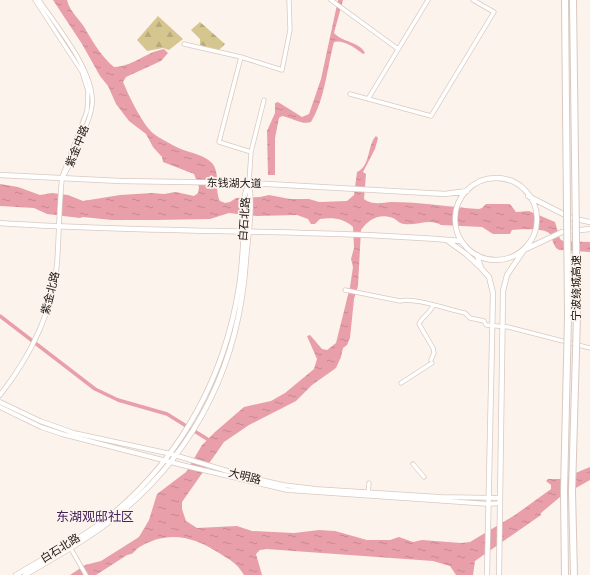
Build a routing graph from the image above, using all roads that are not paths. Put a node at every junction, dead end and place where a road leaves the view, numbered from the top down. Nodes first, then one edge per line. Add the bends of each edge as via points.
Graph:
1 (35, 0) edge
2 (40, 0) edge
3 (289, 0) edge
4 (330, 0) edge
5 (428, 0) edge
6 (473, 0) edge
7 (565, 0) edge
8 (573, 0) edge
9 (184, 44) dead end
10 (398, 49) junction
11 (241, 57) junction
12 (350, 94) dead end
13 (368, 99) junction
14 (264, 100) dead end
15 (251, 152) junction
16 (0, 175) edge
17 (62, 178) junction
18 (249, 183) junction
19 (467, 191) junction
20 (528, 196) junction
21 (590, 222) edge
22 (0, 223) edge
23 (59, 227) junction
24 (590, 229) edge
25 (246, 232) junction
26 (444, 240) junction
27 (461, 241) junction
28 (524, 250) junction
29 (477, 256) junction
30 (481, 268) junction
31 (347, 290) dead end
32 (433, 306) junction
33 (494, 325) junction
34 (503, 326) junction
35 (590, 348) edge
36 (401, 383) dead end
37 (0, 395) edge
38 (0, 402) edge
39 (0, 407) edge
40 (170, 454) junction
41 (176, 456) junction
42 (165, 461) junction
43 (172, 462) junction
44 (413, 464) dead end
45 (424, 477) dead end
46 (369, 483) dead end
47 (368, 494) junction
48 (489, 497) junction
49 (500, 501) junction
50 (489, 504) junction
51 (71, 549) junction
52 (16, 575) edge
53 (25, 575) edge
54 (86, 575) edge
55 (487, 575) edge
56 (499, 575) edge
57 (565, 575) edge
58 (574, 575) edge

1 - 17 street, 紫金中路 via 82,72 88,91 87,111
2 - 17 street, 紫金中路 via 86,72 92,92 88,121
3 - 11 street via 290,30 282,70
4 - 10 street
5 - 10 street
6 - 13 street via 494,12 431,116
7 - 57 highway, 宁波绕城高速, bridge via 568,316
8 - 58 highway, 宁波绕城高速, bridge via 577,316 572,491
9 - 11 street
10 - 13 street
11 - 15 street via 219,142
12 - 13 street
14 - 15 street
15 - 18 street
16 - 17 main road, 东钱湖大道
17 - 18 main road, 东钱湖大道
17 - 23 street, 紫金北路
18 - 19 main road, 东钱湖大道 via 445,194
18 - 25 main road, 白石北路 via 250,218
18 - 25 main road, 白石北路 via 245,194
19 - 20 main road via 484,179 498,177 510,180
19 - 27 main road via 458,203 454,215
20 - 21 main road via 571,218
20 - 28 main road via 535,209 537,222 535,234
22 - 23 main road
23 - 25 main road
23 - 37 street, 紫金北路 via 54,280 46,312 29,352
24 - 28 main road via 562,232
25 - 26 main road via 362,234
25 - 40 main road, 白石北路 via 230,328 214,379 194,420
25 - 41 main road, 白石北路 via 245,286 236,330 220,378 198,423
26 - 27 main road
26 - 30 main road via 461,250
27 - 29 main road
28 - 29 main road via 508,259 492,260
28 - 34 main road via 507,276
29 - 30 main road
30 - 33 main road via 489,277 493,293
31 - 32 street
32 - 33 street via 465,313 470,318 484,321 486,325
32 - 36 street via 419,324 433,348 431,362
33 - 34 street
33 - 48 main road
34 - 35 street
34 - 49 main road
38 - 40 street, 大明路 via 40,421 74,433
39 - 42 street, 大明路 via 62,434
40 - 41 street, 大明路
40 - 42 main road, 白石北路
41 - 43 main road, 白石北路
41 - 47 street, 大明路 via 283,485
42 - 43 street, 大明路
42 - 52 main road, 白石北路 via 126,502 97,525
43 - 47 street, 大明路 via 287,490
43 - 51 main road, 白石北路 via 134,501
44 - 45 street
46 - 47 street
47 - 48 street, 大明路
47 - 50 street, 大明路
48 - 49 street, 大明路
48 - 50 main road
49 - 50 street, 大明路
49 - 56 main road
50 - 55 main road
51 - 53 main road, 白石北路
51 - 54 street

